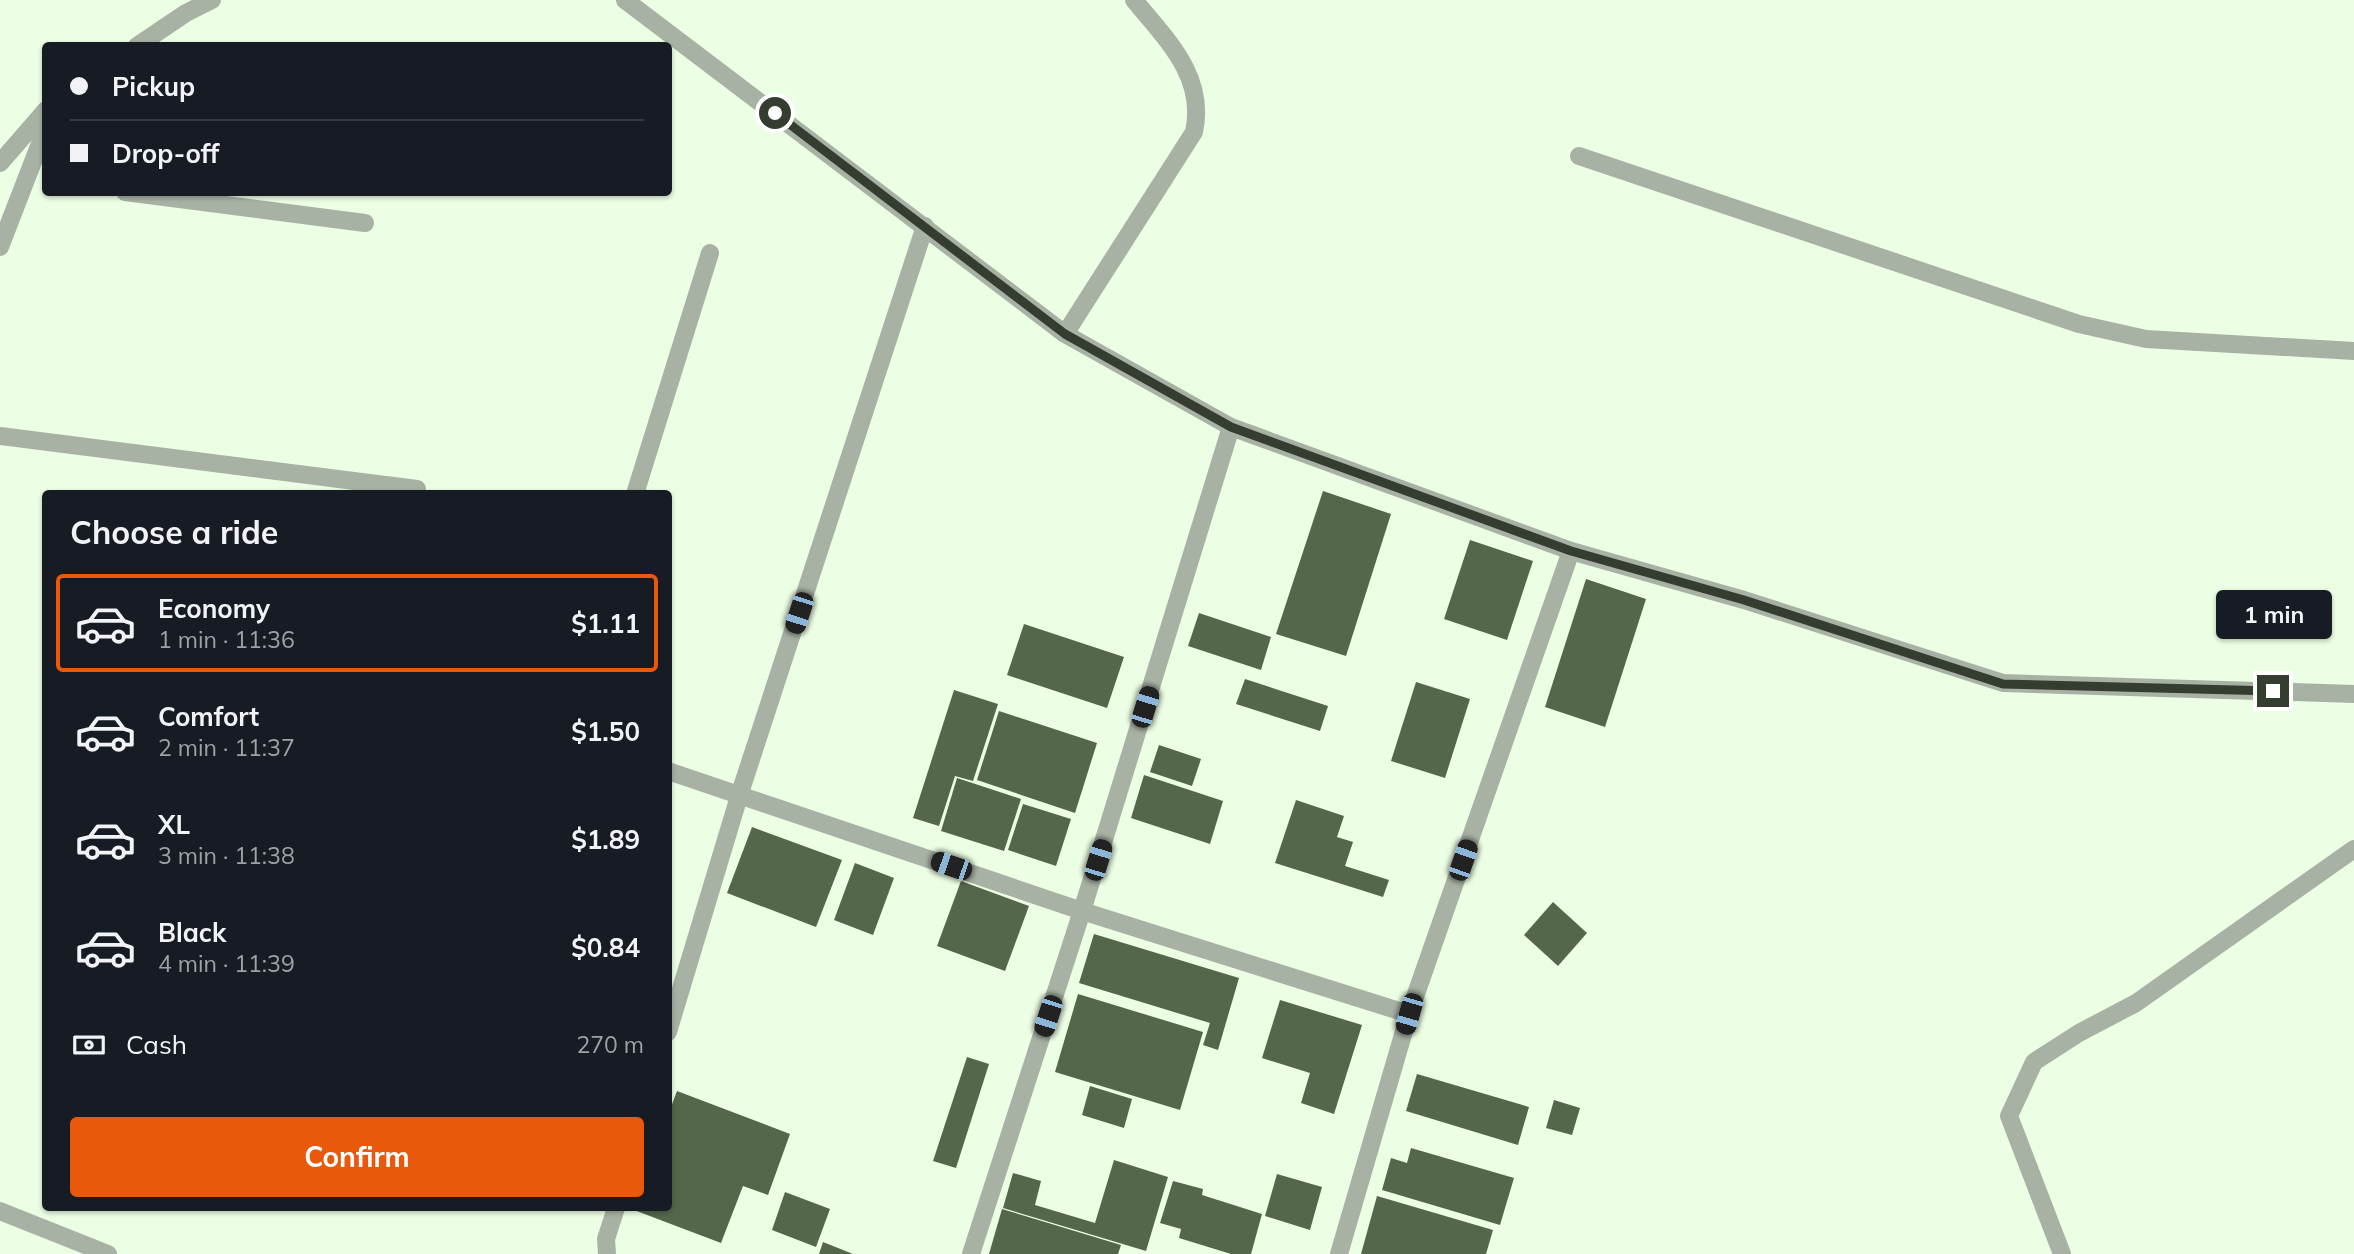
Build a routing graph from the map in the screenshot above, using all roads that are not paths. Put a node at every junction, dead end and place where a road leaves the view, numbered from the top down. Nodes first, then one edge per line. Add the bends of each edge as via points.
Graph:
1 (212, 0) edge
2 (625, 0) edge
3 (1134, 0) edge
4 (144, 42) edge
5 (42, 115) edge
6 (42, 143) edge
7 (1579, 156) dead end
8 (0, 163) edge
9 (156, 196) edge
10 (365, 223) dead end
11 (925, 226) junction
12 (0, 247) edge
13 (710, 253) dead end
14 (1065, 334) junction
15 (2354, 351) edge
16 (1231, 427) junction
17 (0, 436) edge
18 (417, 489) dead end
19 (636, 490) edge
20 (1571, 551) junction
21 (2354, 694) edge
22 (672, 772) edge
23 (740, 793) junction
24 (2354, 849) edge
25 (1082, 911) junction
26 (1409, 1014) junction
27 (672, 1019) edge
28 (0, 1211) edge
29 (615, 1211) edge
30 (108, 1254) edge
31 (607, 1254) edge
32 (971, 1254) edge
33 (1339, 1254) edge
34 (2062, 1254) edge

1 - 4 street
2 - 11 street
3 - 14 street via 1190,74 1198,114 1194,132
5 - 8 street
6 - 12 street
7 - 15 street via 2079,324 2146,339
9 - 10 street
11 - 14 street
11 - 23 street
13 - 19 street
14 - 16 street
16 - 20 street
16 - 25 street
17 - 18 street
20 - 21 street via 1744,600 2003,684
20 - 26 street
22 - 23 street
23 - 25 street
23 - 27 street
24 - 34 street via 2136,1003 2034,1062 2008,1116
25 - 26 street
25 - 32 street
26 - 33 street
28 - 30 street
29 - 31 street via 606,1239

